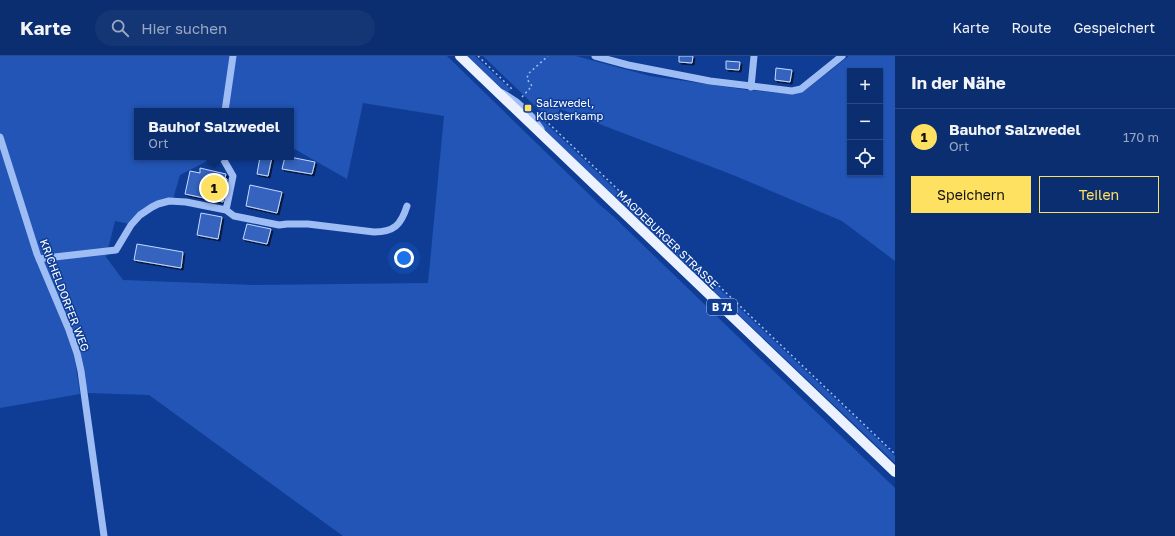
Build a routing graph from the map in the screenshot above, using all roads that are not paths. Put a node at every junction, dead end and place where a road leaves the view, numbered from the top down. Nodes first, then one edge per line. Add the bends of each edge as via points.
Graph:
1 (234, 56) edge
2 (460, 56) edge
3 (595, 56) edge
4 (754, 56) edge
5 (842, 56) edge
6 (750, 87) junction
7 (225, 108) edge
8 (0, 137) edge
9 (224, 160) edge
10 (407, 206) dead end
11 (226, 210) junction
12 (39, 259) junction
13 (895, 472) edge
14 (104, 536) edge

1 - 7 street
2 - 13 main road, MAGDEBURGER STRASSE / B 71
3 - 6 street
4 - 6 street
5 - 6 street via 797,91
8 - 12 street, KRICHELDORFER WEG
9 - 11 street via 234,176
10 - 11 street via 399,224 391,230 382,232 308,224 279,225 234,216
11 - 12 street via 169,201 145,211 135,220 116,250
12 - 14 street, KRICHELDORFER WEG via 67,325 79,362

